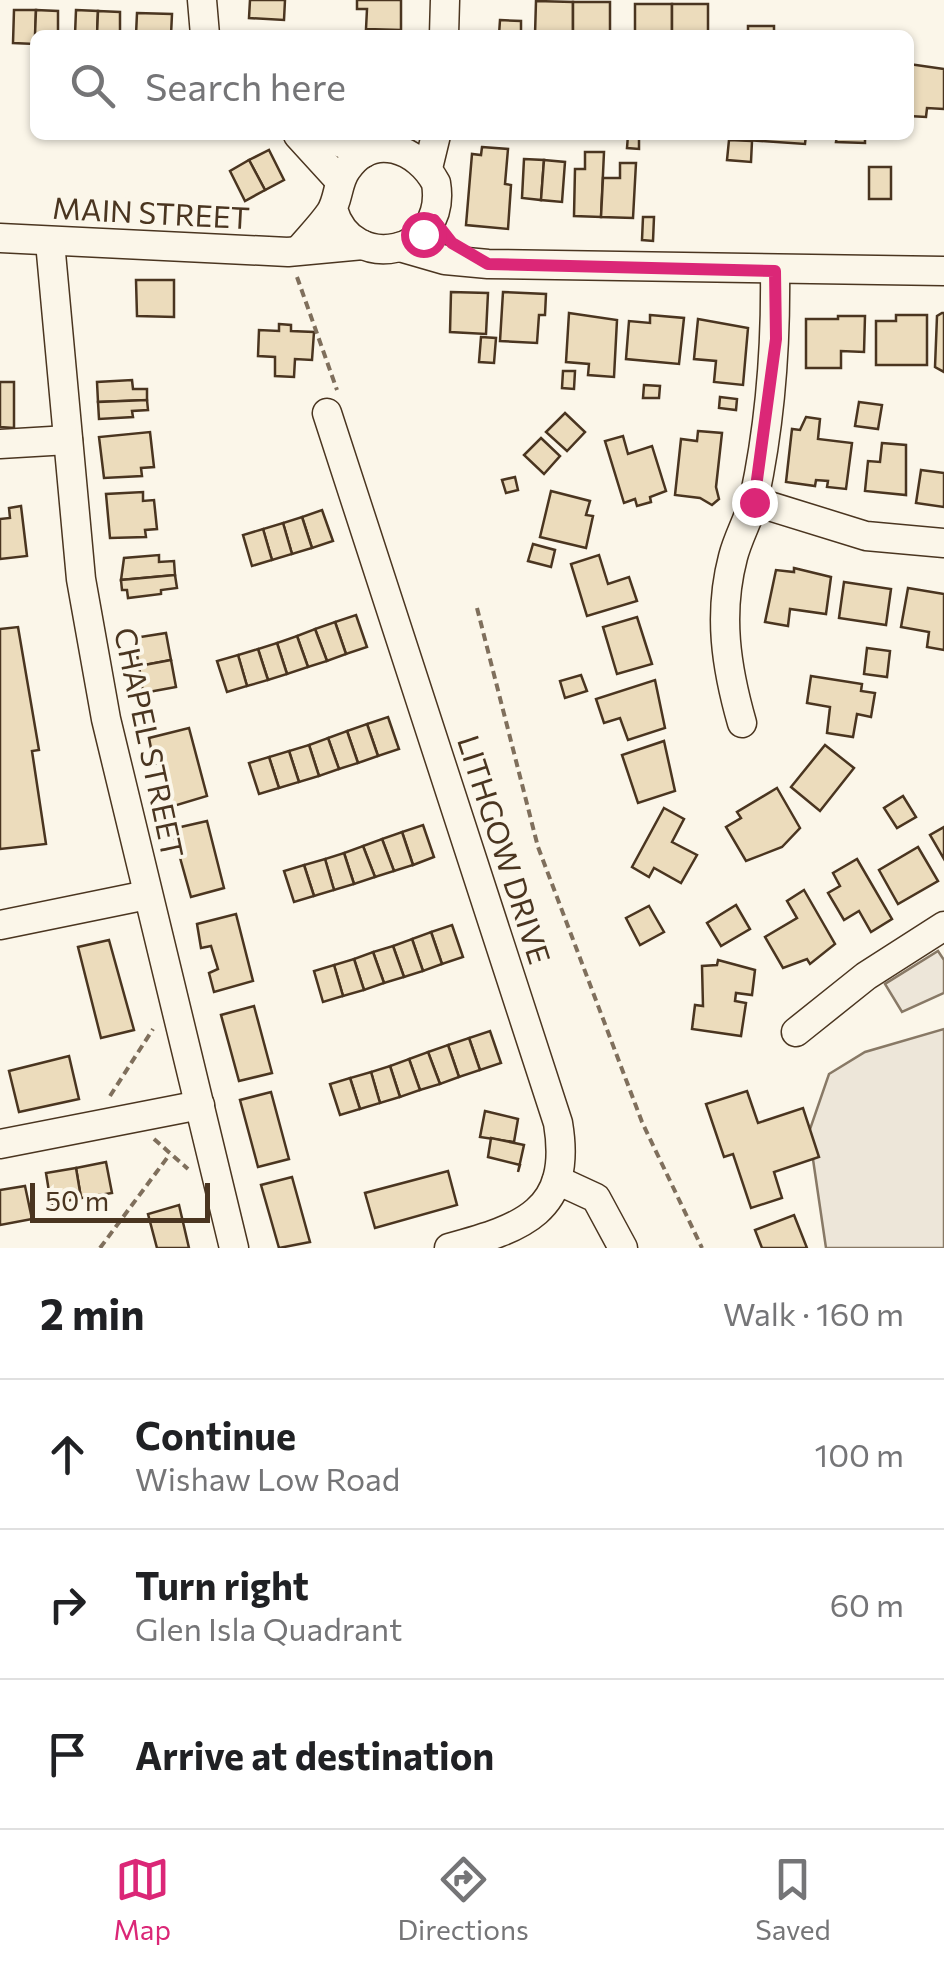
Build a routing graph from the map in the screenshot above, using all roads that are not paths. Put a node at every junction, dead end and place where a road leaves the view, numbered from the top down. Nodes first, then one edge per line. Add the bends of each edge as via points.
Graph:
1 (202, 0) edge
2 (445, 0) edge
3 (205, 30) edge
4 (444, 30) edge
5 (303, 140) edge
6 (334, 140) edge
7 (435, 140) edge
8 (408, 142) edge
9 (364, 153) junction
10 (428, 168) junction
11 (340, 181) junction
12 (333, 209) junction
13 (434, 220) junction
14 (0, 238) edge
15 (50, 242) junction
16 (363, 245) junction
17 (400, 247) junction
18 (294, 251) junction
19 (488, 264) junction
20 (775, 271) junction
21 (944, 271) edge
22 (327, 413) road end
23 (68, 440) junction
24 (0, 444) edge
25 (754, 502) junction
26 (944, 544) edge
27 (742, 723) dead end
28 (147, 894) junction
29 (0, 925) edge
30 (944, 926) edge
31 (796, 1032) dead end
32 (200, 1105) junction
33 (0, 1144) edge
34 (557, 1180) junction
35 (234, 1248) edge
36 (449, 1248) edge
37 (623, 1248) edge

1 - 3 street
2 - 4 street
5 - 11 street
6 - 9 street
7 - 10 street
8 - 9 street
8 - 10 street
9 - 11 street
10 - 13 street via 438,193
11 - 12 street
12 - 16 street via 338,226
12 - 18 street
13 - 17 street
13 - 19 street via 452,243
14 - 15 street, MAIN STREET
15 - 18 street, MAIN STREET
15 - 23 street, CHAPEL STREET
16 - 17 street, MAIN STREET
16 - 18 street, MAIN STREET
17 - 19 street, MAIN STREET
19 - 20 street, MAIN STREET
20 - 21 street, MAIN STREET
20 - 25 street via 776,339
22 - 34 street, LITHGOW DRIVE via 558,1123
23 - 24 street
23 - 28 street, CHAPEL STREET via 87,614
25 - 26 street via 866,536
25 - 27 street via 733,556 723,616 728,675
28 - 29 street
28 - 32 street, CHAPEL STREET
30 - 31 street
32 - 33 street
32 - 35 street, CHAPEL STREET
34 - 36 street via 538,1214 510,1232
34 - 37 street via 596,1198

